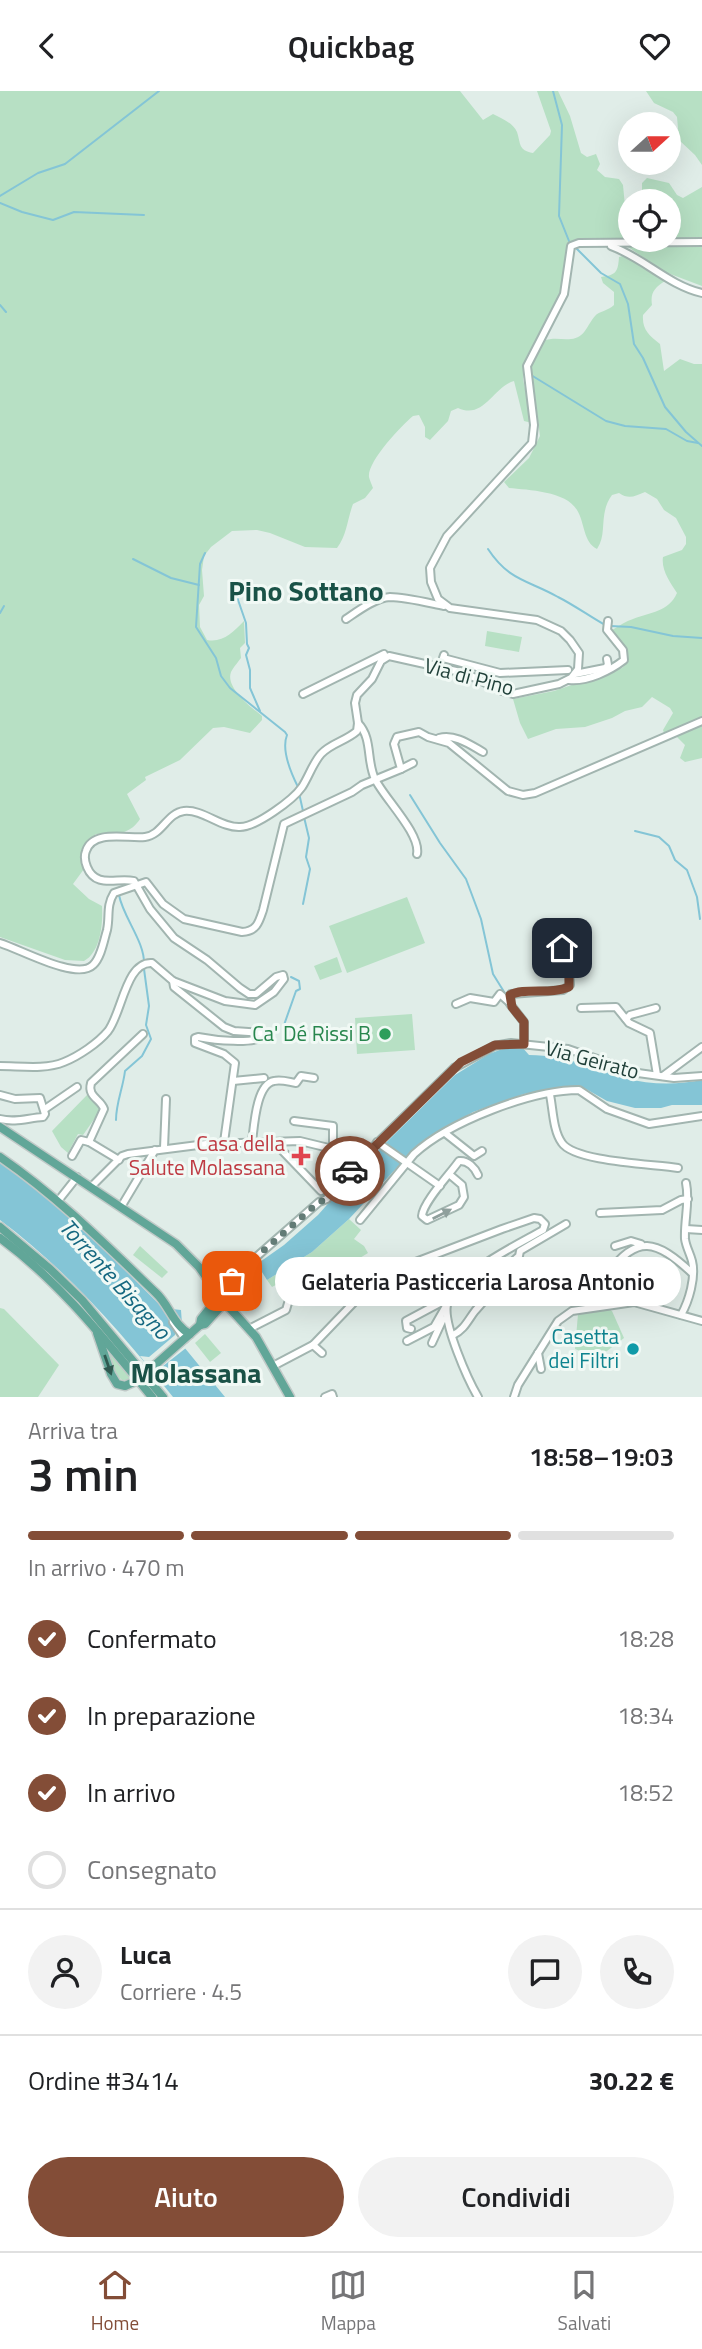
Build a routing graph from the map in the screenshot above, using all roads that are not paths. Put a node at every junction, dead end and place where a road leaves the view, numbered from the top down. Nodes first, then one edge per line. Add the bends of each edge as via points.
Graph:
1 (702, 241) edge
2 (608, 244) junction
3 (702, 293) edge
4 (446, 606) junction
5 (346, 619) dead end
6 (608, 621) dead end
7 (443, 655) dead end
8 (403, 658) junction
9 (607, 659) dead end
10 (572, 672) junction
11 (500, 673) junction
12 (569, 680) junction
13 (502, 691) junction
14 (303, 694) dead end
15 (702, 721) edge
16 (358, 723) junction
17 (437, 739) junction
18 (483, 752) dead end
19 (413, 763) dead end
20 (401, 769) junction
21 (375, 779) junction
22 (417, 854) dead end
23 (137, 885) junction
24 (0, 943) edge
25 (551, 945) dead end
26 (173, 981) junction
27 (510, 1004) junction
28 (456, 1005) dead end
29 (581, 1008) dead end
30 (656, 1008) dead end
31 (626, 1019) junction
32 (143, 1034) dead end
33 (524, 1044) junction
34 (702, 1048) edge
35 (0, 1066) edge
36 (660, 1075) junction
37 (702, 1076) edge
38 (264, 1078) dead end
39 (314, 1078) dead end
40 (233, 1081) junction
41 (77, 1087) dead end
42 (0, 1095) edge
43 (550, 1095) junction
44 (166, 1099) dead end
45 (45, 1109) junction
46 (702, 1116) edge
47 (0, 1119) edge
48 (294, 1121) dead end
49 (0, 1127) edge
50 (445, 1133) junction
51 (273, 1141) junction
52 (89, 1142) junction
53 (224, 1142) junction
54 (252, 1142) junction
55 (377, 1142) junction
56 (164, 1148) junction
57 (333, 1149) junction
58 (155, 1150) junction
59 (482, 1151) dead end
60 (72, 1156) dead end
61 (0, 1157) edge
62 (119, 1160) junction
63 (360, 1160) junction
64 (408, 1163) junction
65 (678, 1168) dead end
66 (450, 1174) junction
67 (478, 1175) dead end
68 (77, 1178) junction
69 (686, 1183) dead end
70 (91, 1187) junction
71 (440, 1187) junction
72 (324, 1191) junction
73 (688, 1199) junction
74 (58, 1201) junction
75 (121, 1207) junction
76 (600, 1213) dead end
77 (360, 1220) dead end
78 (566, 1224) dead end
79 (0, 1227) edge
80 (686, 1229) junction
81 (702, 1230) edge
82 (0, 1238) edge
83 (643, 1245) junction
84 (614, 1246) dead end
85 (544, 1265) dead end
86 (692, 1273) junction
87 (226, 1298) junction
88 (487, 1298) junction
89 (288, 1303) dead end
90 (617, 1303) junction
91 (447, 1305) junction
92 (681, 1315) junction
93 (702, 1321) edge
94 (93, 1324) junction
95 (249, 1329) junction
96 (411, 1329) dead end
97 (453, 1335) junction
98 (186, 1338) junction
99 (407, 1341) dead end
100 (432, 1343) dead end
101 (313, 1346) junction
102 (322, 1353) dead end
103 (538, 1353) junction
104 (273, 1366) junction
105 (541, 1369) dead end
106 (144, 1375) junction
107 (152, 1397) edge
108 (163, 1397) edge
109 (290, 1397) edge
110 (325, 1397) edge
111 (333, 1397) edge
112 (478, 1397) edge
113 (514, 1397) edge

1 - 2 street
2 - 3 street via 627,251 675,283
2 - 4 street via 571,246 564,294 527,366 532,443 438,549 430,568 431,582 438,600
4 - 5 street via 390,597
4 - 10 street via 537,620 561,631 579,653 580,662
6 - 12 street via 607,629 623,650 624,660 598,674
7 - 11 street
8 - 13 street, Via di Pino via 465,673
8 - 14 street via 391,652
8 - 16 street, Via di Pino via 392,655 383,659 358,692
9 - 10 street via 605,668 585,674
10 - 11 street
10 - 12 street, Via di Pino
11 - 13 street
12 - 13 street, Via di Pino via 513,694
15 - 17 street via 523,795 508,791 449,743
16 - 21 street via 365,730
16 - 23 street via 352,736 321,754 293,797 252,825 229,826 182,811 151,836 103,838 91,843 85,860 95,878 131,880
17 - 18 street via 460,740
17 - 20 street via 419,732 397,737 394,744
19 - 20 street
20 - 21 street
21 - 22 street via 407,827
21 - 23 street via 284,824 259,923 252,930 184,919 163,904 146,881
23 - 24 street via 114,893 100,953 88,969 66,969
23 - 26 street via 174,937 240,988 256,994 278,976 284,979 255,1005 225,1001
25 - 27 street via 569,956 570,986 513,993
26 - 35 street via 155,965 142,964 135,969 113,1023 96,1042 51,1066
26 - 40 street via 174,987 224,1027 266,1034 258,1040 195,1038 195,1043 232,1058
27 - 28 street via 500,994 494,1002 470,998
27 - 33 street via 524,1022
29 - 31 street via 616,1007
30 - 31 street
31 - 36 street via 650,1033
32 - 52 street via 91,1083 92,1095 104,1109
33 - 36 street, Via Geirato via 568,1049 638,1073
33 - 55 street, Via Geirato via 495,1045 461,1062
34 - 36 street
36 - 37 street, Via Geirato
38 - 40 street
39 - 54 street via 301,1076 296,1083 280,1080 266,1085
40 - 53 street
41 - 45 street
42 - 45 street via 40,1098
43 - 46 street via 579,1090 607,1109 649,1124
43 - 50 street via 502,1106
43 - 65 street via 558,1136 571,1151
44 - 56 street
45 - 47 street via 41,1118 26,1117 16,1123
48 - 57 street via 333,1126
49 - 68 main road
50 - 59 street via 474,1156
50 - 64 street
51 - 54 street
51 - 57 street via 300,1141
51 - 72 street
52 - 60 street via 81,1140
52 - 62 street
53 - 54 street
53 - 56 street
55 - 63 street, Via Geirato
55 - 64 street
56 - 58 street
57 - 63 street
58 - 62 street
58 - 75 street
61 - 74 main road
62 - 70 street
63 - 72 street, Via Geirato
64 - 71 street
64 - 77 street
66 - 67 street via 461,1160
66 - 71 street
71 -> 66 street via 422,1212 427,1220 462,1201 465,1191
68 - 70 main road
68 - 74 street
69 - 73 street
70 - 75 main road
72 - 87 street, Via Geirato via 328,1198 238,1273
73 - 76 street via 662,1210
73 - 80 street
74 - 98 main road via 159,1296
75 - 87 main road via 176,1244
78 - 88 street via 520,1251 500,1273
79 - 106 main road via 82,1300
80 - 81 street
80 - 86 street
82 - 94 main road
83 - 84 street via 631,1241
83 - 86 street via 661,1249
83 - 90 street via 629,1251 606,1276
85 - 88 street via 512,1278
86 - 92 street
87 - 95 main road
87 - 98 main road
88 - 97 street
89 - 95 street via 286,1310
90 - 92 street via 634,1302
90 - 103 street via 564,1316
91 - 96 street via 407,1321
91 - 97 street
91 - 99 street via 434,1327
91 - 100 street
91 - 101 street via 459,1286 492,1258 543,1230 544,1221 534,1218 413,1263 361,1295
92 - 93 street
94 - 106 main road
94 -> 106 main road via 117,1384 125,1386
95 - 104 main road
97 - 112 street
98 - 106 main road
101 - 102 street
101 - 104 street
103 - 105 street
103 - 113 street
104 - 109 main road
106 - 107 main road
106 - 108 main road
110 - 111 street

